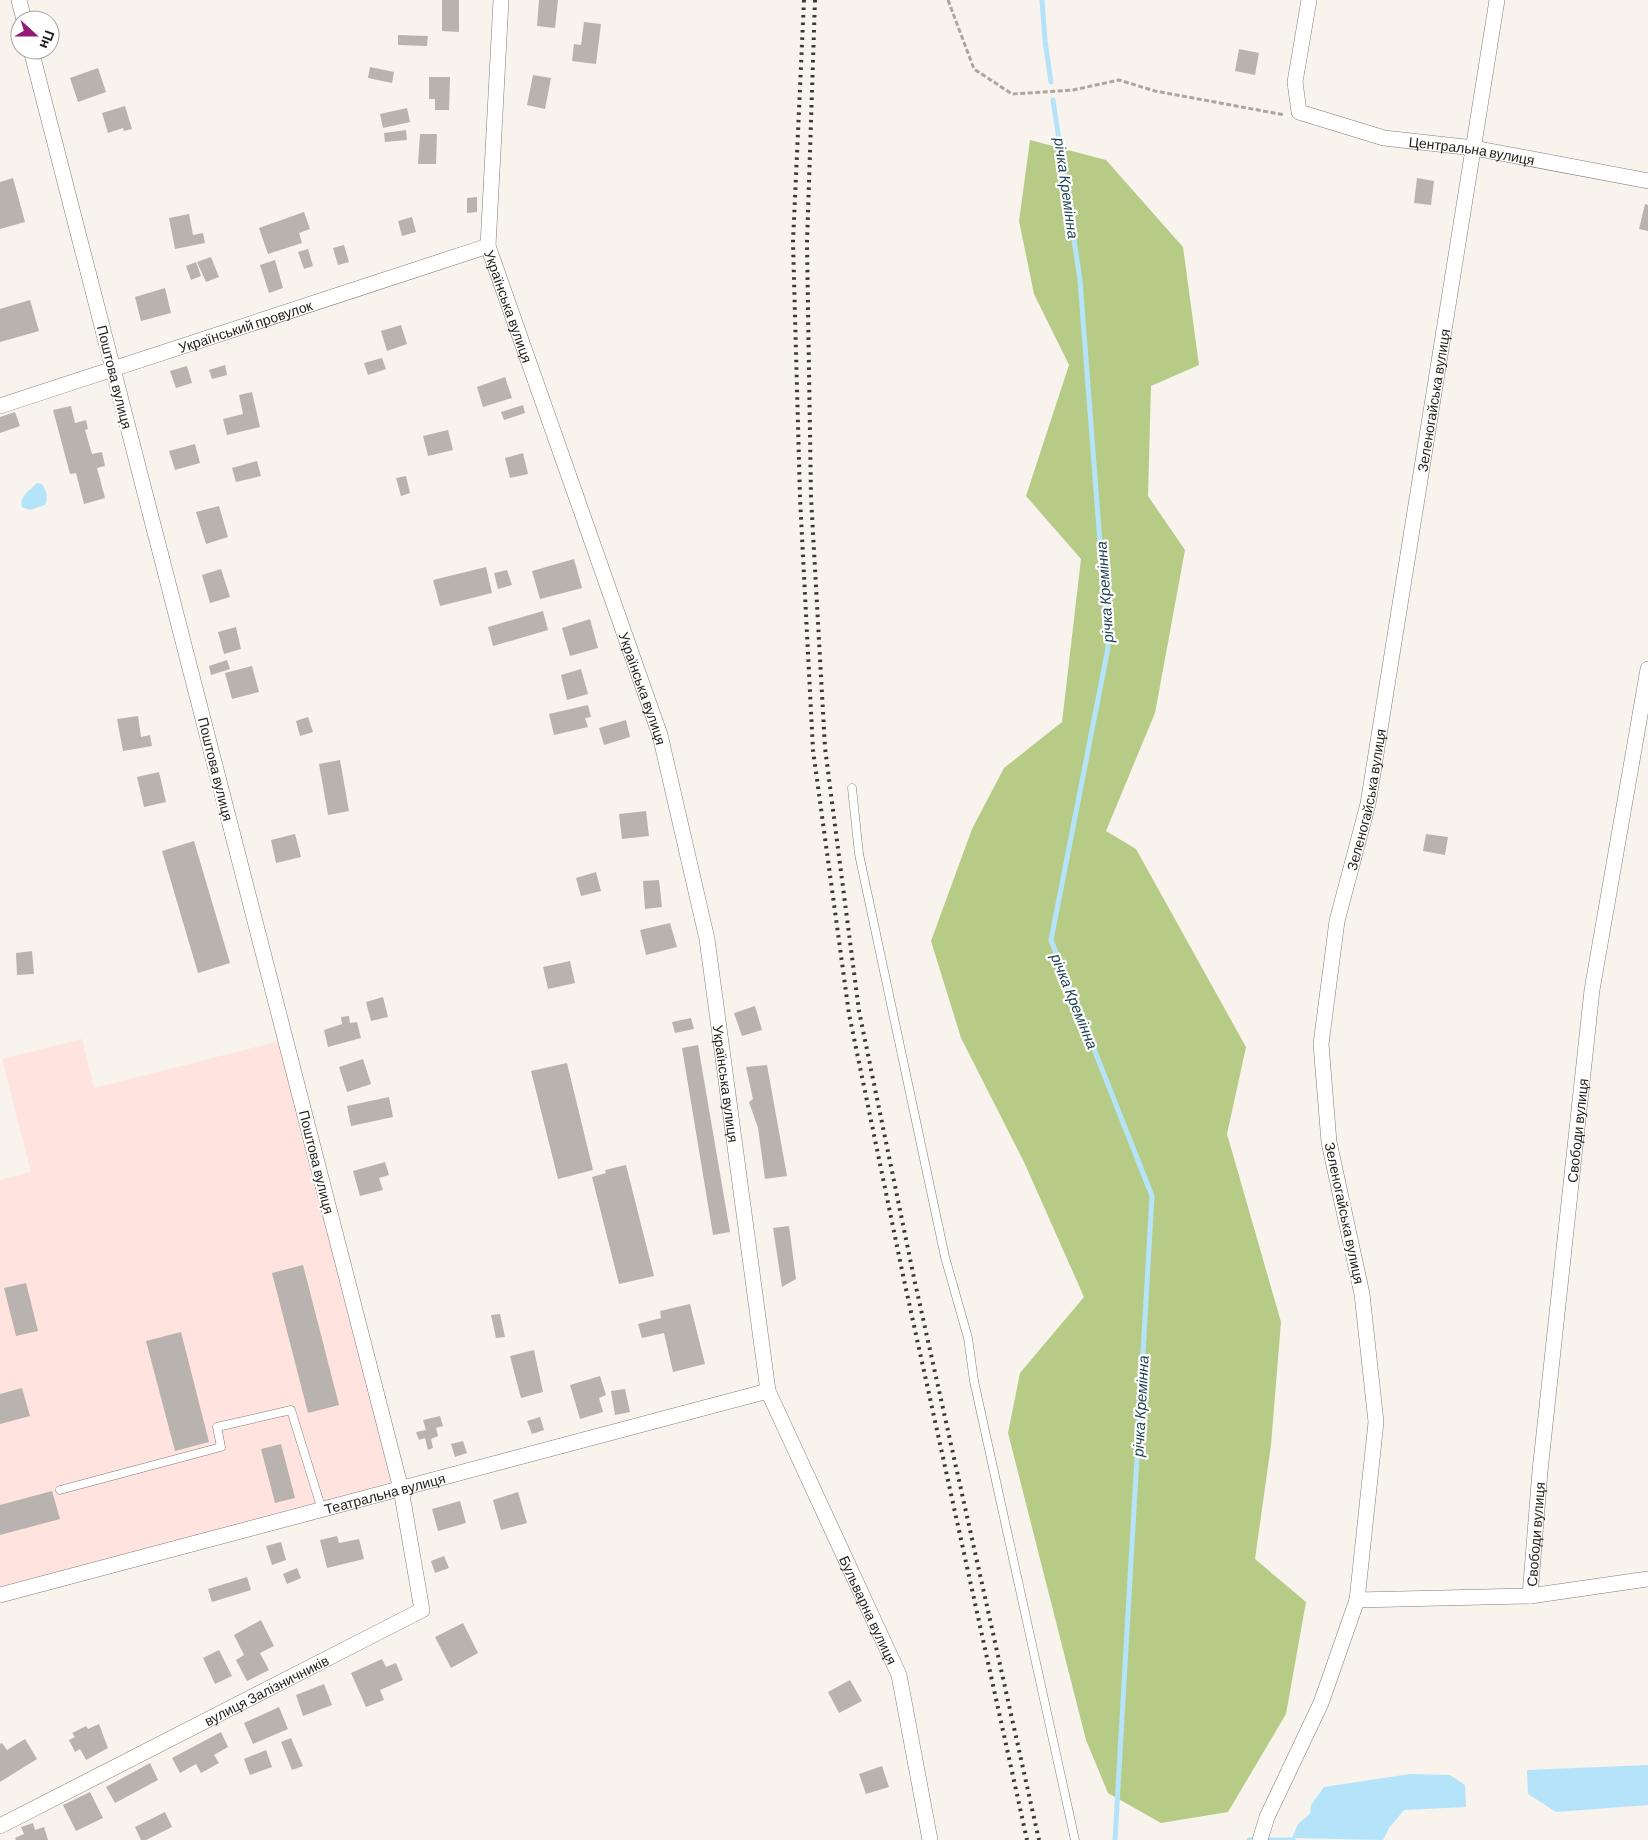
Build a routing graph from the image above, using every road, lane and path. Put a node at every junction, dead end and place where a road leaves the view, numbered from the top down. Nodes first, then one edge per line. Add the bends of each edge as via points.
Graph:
1 (501, 0) edge
2 (948, 0) edge
3 (1309, 0) edge
4 (1496, 0) edge
5 (35, 60) edge
6 (1299, 112) junction
7 (1474, 148) junction
8 (1648, 181) edge
9 (488, 246) junction
10 (113, 369) junction
11 (0, 406) edge
12 (1648, 669) edge
13 (852, 788) dead end
14 (768, 1392) junction
15 (401, 1489) junction
16 (60, 1490) dead end
17 (322, 1510) junction
18 (1648, 1579) edge
19 (0, 1595) edge
20 (1530, 1596) junction
21 (1357, 1600) junction
22 (0, 1826) edge
23 (1261, 1836) edge
24 (930, 1840) edge
25 (1075, 1840) edge

1 - 9 street, Українська вулиця
2 - 6 path via 974,69 1012,94 1073,90 1120,80 1155,91 1282,116
3 - 6 street via 1295,82
4 - 7 street, Зеленогайська вулиця
5 - 10 street, Поштова вулиця
6 - 7 street, Центральна вулиця via 1384,138
7 - 8 street, Центральна вулиця
7 - 21 street, Зеленогайська вулиця via 1368,804 1337,921 1321,1044 1329,1142 1362,1294 1376,1422
9 - 10 street, Український провулок
9 - 14 street, Українська вулиця via 660,735 708,939
10 - 11 street, Український провулок
10 - 15 street, Поштова вулиця
12 - 20 street, Свободи вулиця via 1592,990 1541,1462
13 - 25 lane via 858,854 945,1257 968,1338 974,1381
14 - 15 street, Театральна вулиця
14 - 24 street, Бульварна вулиця via 899,1675
15 - 17 street, Театральна вулиця
15 - 22 street, вулиця Залізничників via 422,1610
16 - 17 lane via 221,1447 217,1427 292,1410
17 - 19 street, Театральна вулиця
18 - 20 street
20 - 21 street
21 - 23 street, Зеленогайська вулиця via 1321,1704

